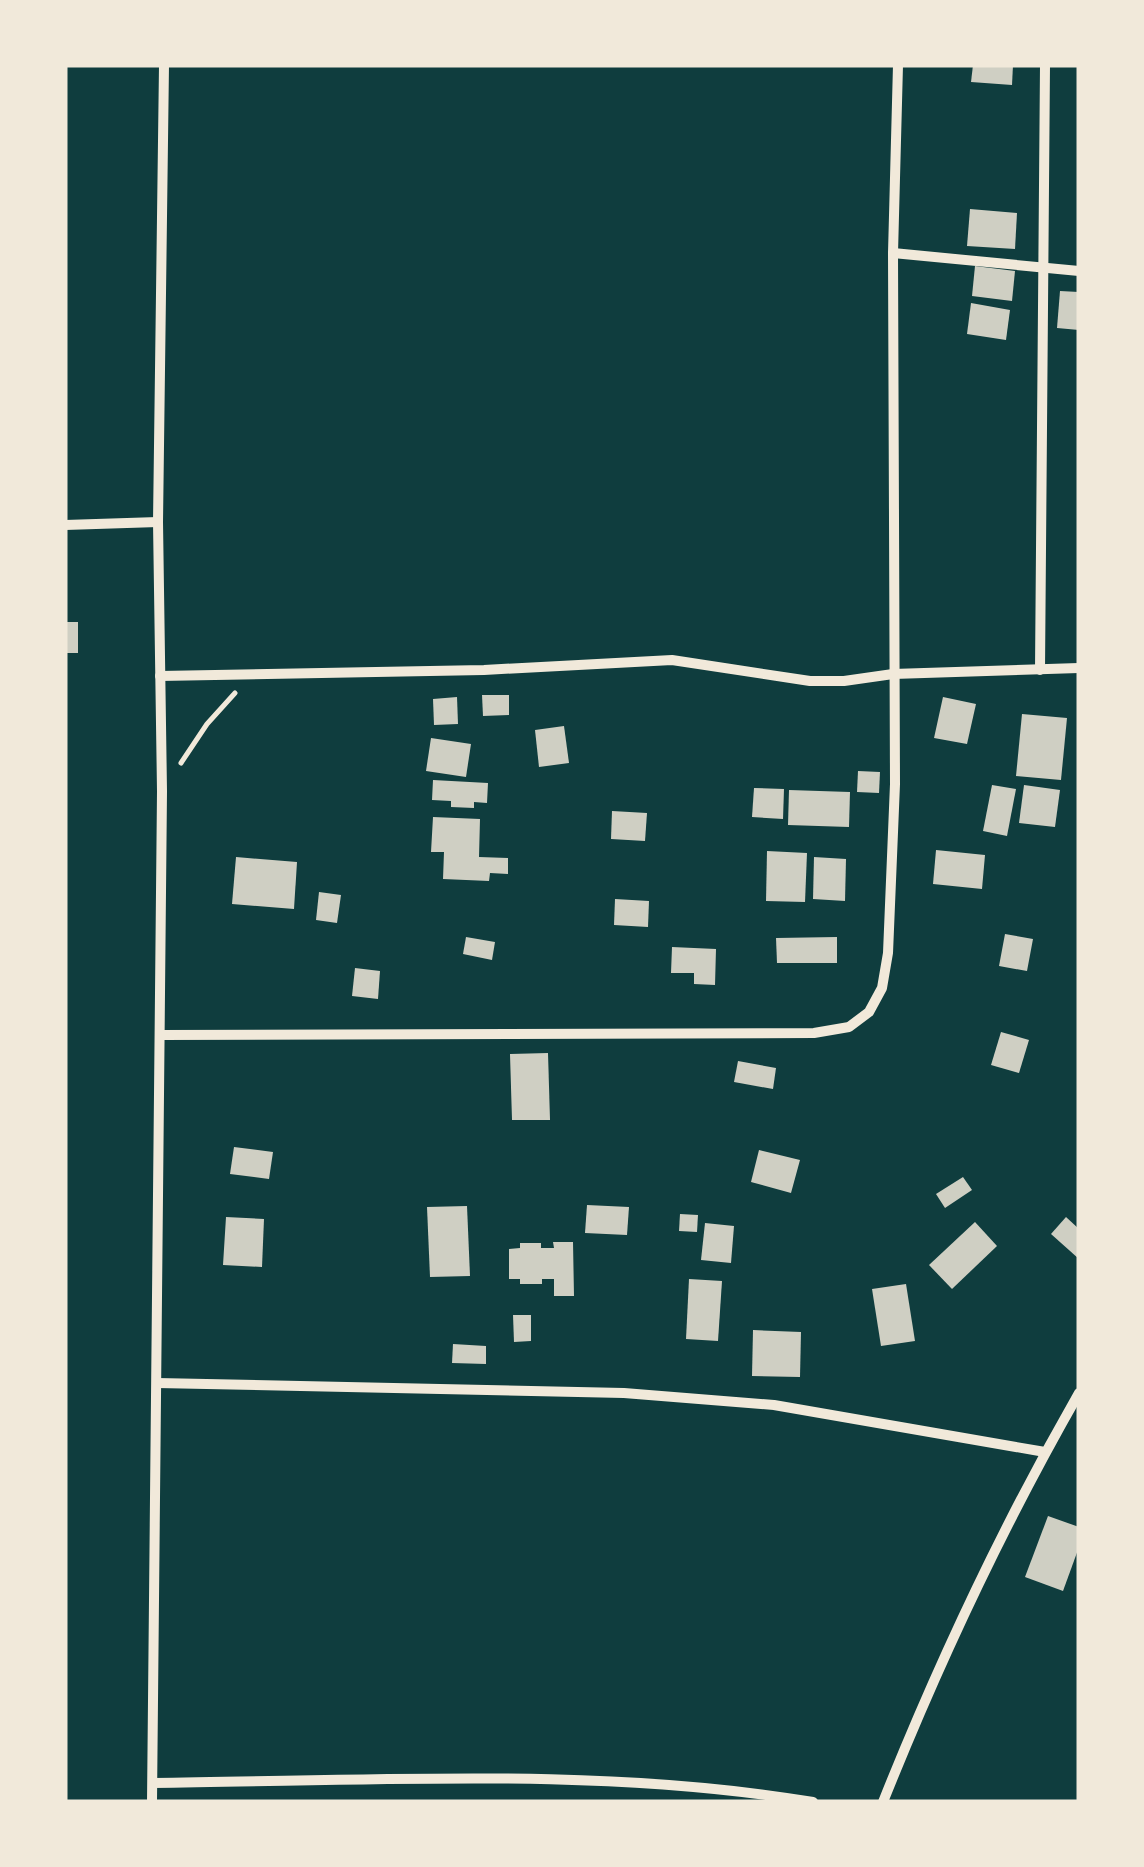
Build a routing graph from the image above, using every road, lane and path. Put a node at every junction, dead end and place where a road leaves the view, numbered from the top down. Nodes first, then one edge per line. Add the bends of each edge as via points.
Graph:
1 (164, 65) edge
2 (898, 65) edge
3 (1044, 65) edge
4 (893, 254) junction
5 (1042, 268) junction
6 (1079, 271) edge
7 (158, 522) junction
8 (65, 525) edge
9 (1079, 668) edge
10 (1040, 670) junction
11 (252, 674) junction
12 (893, 674) junction
13 (160, 676) junction
14 (162, 791) junction
15 (160, 1035) junction
16 (157, 1383) junction
17 (1079, 1393) edge
18 (1046, 1452) junction
19 (152, 1783) junction
20 (152, 1802) edge
21 (813, 1802) edge
22 (883, 1802) edge

1 - 7 street
2 - 4 street
3 - 5 street
4 - 5 street
4 - 12 street
5 - 6 street
5 - 10 street
7 - 8 street
7 - 13 street
9 - 10 street
10 - 12 street
11 - 12 street via 672,660 810,682
11 - 13 street
11 - 14 path via 207,724
12 - 15 street via 888,953 870,1012 849,1027 814,1033
13 - 14 street
14 - 15 street
15 - 16 street
16 - 18 street via 624,1393 774,1405
16 - 19 street
17 - 18 street
18 - 22 street via 923,1703
19 - 20 street
19 - 21 street via 508,1780 692,1786

